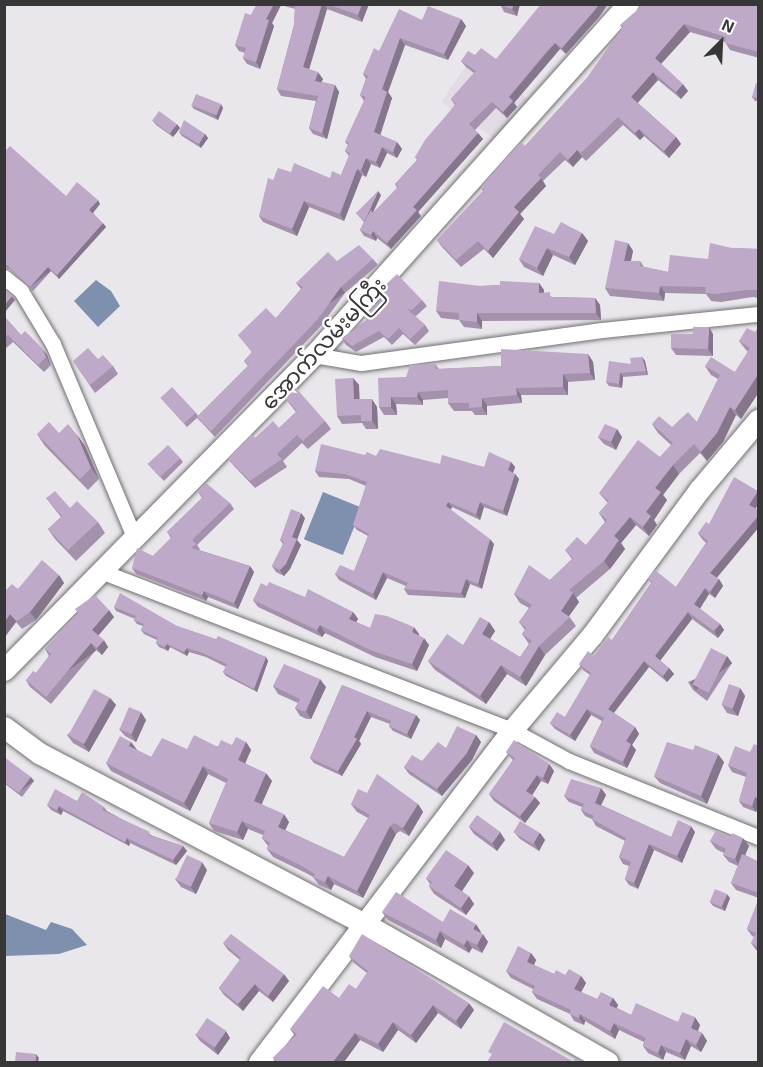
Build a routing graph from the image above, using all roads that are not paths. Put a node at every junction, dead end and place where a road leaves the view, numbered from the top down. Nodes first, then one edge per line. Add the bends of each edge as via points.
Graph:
1 (628, 4) edge
2 (4, 277) edge
3 (759, 314) edge
4 (314, 355) junction
5 (759, 420) edge
6 (135, 539) junction
7 (103, 572) junction
8 (4, 670) edge
9 (4, 727) edge
10 (512, 730) junction
11 (759, 837) edge
12 (365, 924) junction
13 (259, 1062) edge
14 (608, 1062) edge

1 - 4 main road, အောက်လမ်းမကြီး
2 - 6 street via 21,291 53,344
3 - 4 street via 602,330 361,363
4 - 6 main road, အောက်လမ်းမကြီး
5 - 10 main road via 699,490 592,635
6 - 7 main road, အောက်လမ်းမကြီး
7 - 8 main road, အောက်လမ်းမကြီး
7 - 10 street
9 - 12 main road via 39,753 109,792
10 - 11 street via 569,761
10 - 12 main road
12 - 13 main road
12 - 14 main road

